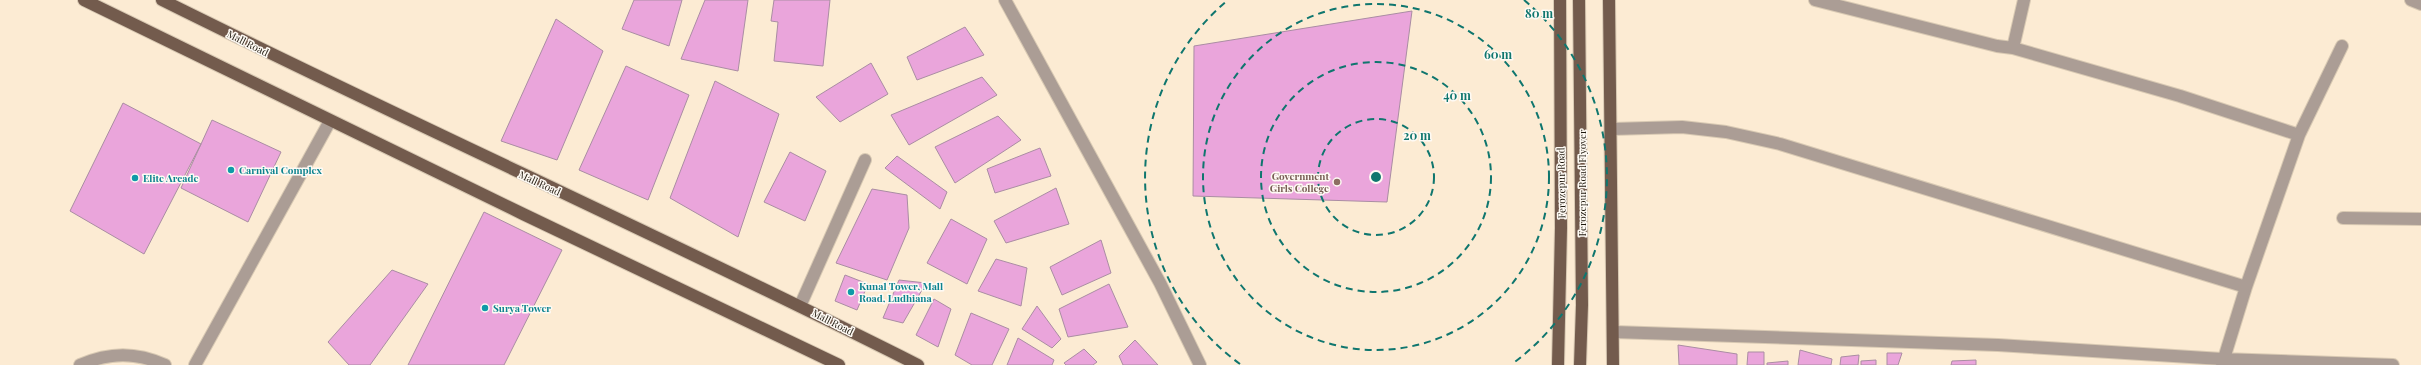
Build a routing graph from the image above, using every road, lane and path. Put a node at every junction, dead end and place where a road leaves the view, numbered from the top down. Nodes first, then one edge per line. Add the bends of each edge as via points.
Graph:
1 (84, 0) edge
2 (162, 0) edge
3 (1006, 0) edge
4 (1560, 0) edge
5 (1580, 0) edge
6 (1610, 0) edge
7 (1815, 0) edge
8 (2024, 0) edge
9 (2410, 0) edge
10 (2421, 4) edge
11 (2342, 46) dead end
12 (2013, 48) junction
13 (330, 121) junction
14 (1612, 129) junction
15 (2299, 135) junction
16 (865, 160) dead end
17 (2343, 218) dead end
18 (2421, 219) edge
19 (2246, 286) junction
20 (800, 306) junction
21 (1614, 332) junction
22 (2222, 362) edge
23 (80, 365) edge
24 (165, 365) edge
25 (195, 365) edge
26 (839, 365) edge
27 (918, 365) edge
28 (1200, 365) edge
29 (1558, 365) edge
30 (1580, 365) edge
31 (1613, 365) edge
32 (2393, 365) edge

1 - 13 main road
2 - 20 main road, Mall Road via 331,84
3 - 28 street via 1160,283
4 - 29 main road, Ferozepur Road via 1561,228
5 - 30 main road, Ferozepur Road Flyover
6 - 14 main road
7 - 12 street
8 - 12 street
9 - 10 street
11 - 15 street
12 - 15 street via 2180,96
13 - 25 street
13 - 26 main road
14 - 19 street via 1682,127 1726,132 1780,144
14 - 21 main road
15 - 19 street
16 - 20 street
17 - 18 street
19 - 22 street
20 - 27 main road, Mall Road
21 - 22 street via 1998,345
21 - 31 main road
22 - 32 street
23 - 24 street via 101,356 126,354

